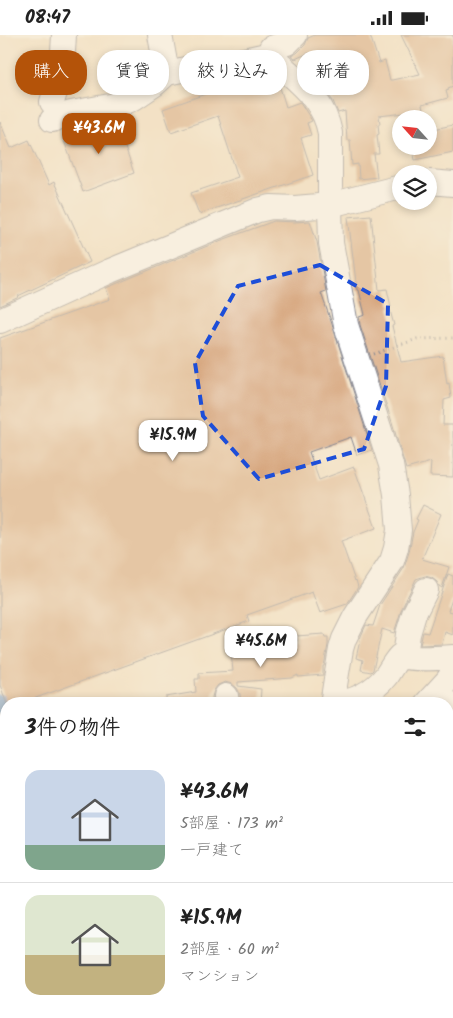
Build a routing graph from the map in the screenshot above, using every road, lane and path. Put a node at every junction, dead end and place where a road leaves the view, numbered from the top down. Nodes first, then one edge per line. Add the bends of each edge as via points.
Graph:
1 (64, 35) edge
2 (160, 35) edge
3 (295, 35) edge
4 (163, 50) edge
5 (271, 50) edge
6 (287, 73) edge
7 (138, 95) edge
8 (437, 183) edge
9 (453, 183) edge
10 (392, 189) edge
11 (330, 205) junction
12 (0, 321) edge
13 (453, 338) edge
14 (358, 359) junction
15 (426, 590) dead end
16 (405, 657) junction
17 (453, 657) edge
18 (453, 672) edge
19 (333, 697) edge
20 (358, 697) edge
21 (432, 697) edge

1 - 7 street via 62,69 52,111 71,113 121,104
2 - 4 street
3 - 5 street
6 - 11 street via 304,87 328,121
8 - 9 street
10 - 11 street
11 - 12 street via 258,210
11 - 14 street via 331,243 346,325
13 - 14 path via 417,339
14 - 19 street via 391,465 399,530 392,561 344,639
15 - 16 street via 414,614
16 - 17 street
16 - 20 street via 400,656 371,691
18 - 21 street

